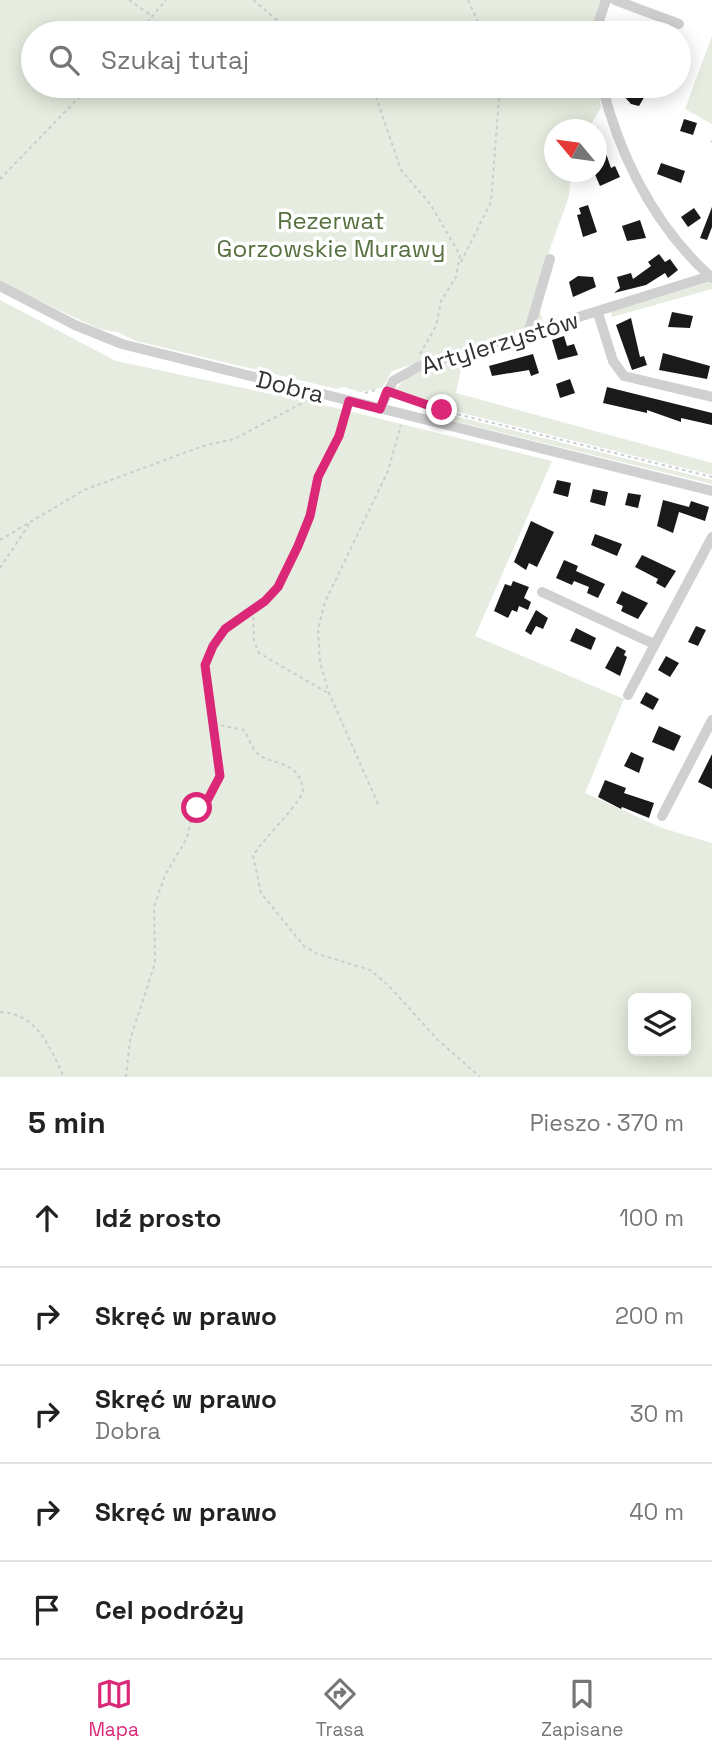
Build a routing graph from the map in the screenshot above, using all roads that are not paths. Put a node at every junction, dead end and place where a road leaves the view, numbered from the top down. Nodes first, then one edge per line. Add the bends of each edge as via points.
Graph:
1 (606, 0) edge
2 (615, 0) edge
3 (599, 21) edge
4 (671, 21) edge
5 (605, 98) edge
6 (550, 260) dead end
7 (711, 277) edge
8 (0, 286) edge
9 (598, 313) junction
10 (528, 334) junction
11 (712, 397) edge
12 (380, 409) junction
13 (712, 491) edge
14 (712, 537) edge
15 (542, 592) dead end
16 (654, 644) junction
17 (628, 695) dead end
18 (712, 720) edge
19 (662, 816) dead end

1 - 3 street
2 - 4 street
5 - 7 street via 617,141 635,178 674,238
6 - 10 street
7 - 9 street, Artylerzystów
8 - 12 street, Dobra via 122,344
9 - 10 street, Artylerzystów
9 - 11 street, Artylerzystów via 613,360 624,376
10 - 12 street, Artylerzystów via 418,367 397,379
12 - 13 street, Dobra
14 - 16 street
15 - 16 street
16 - 17 street
18 - 19 street

